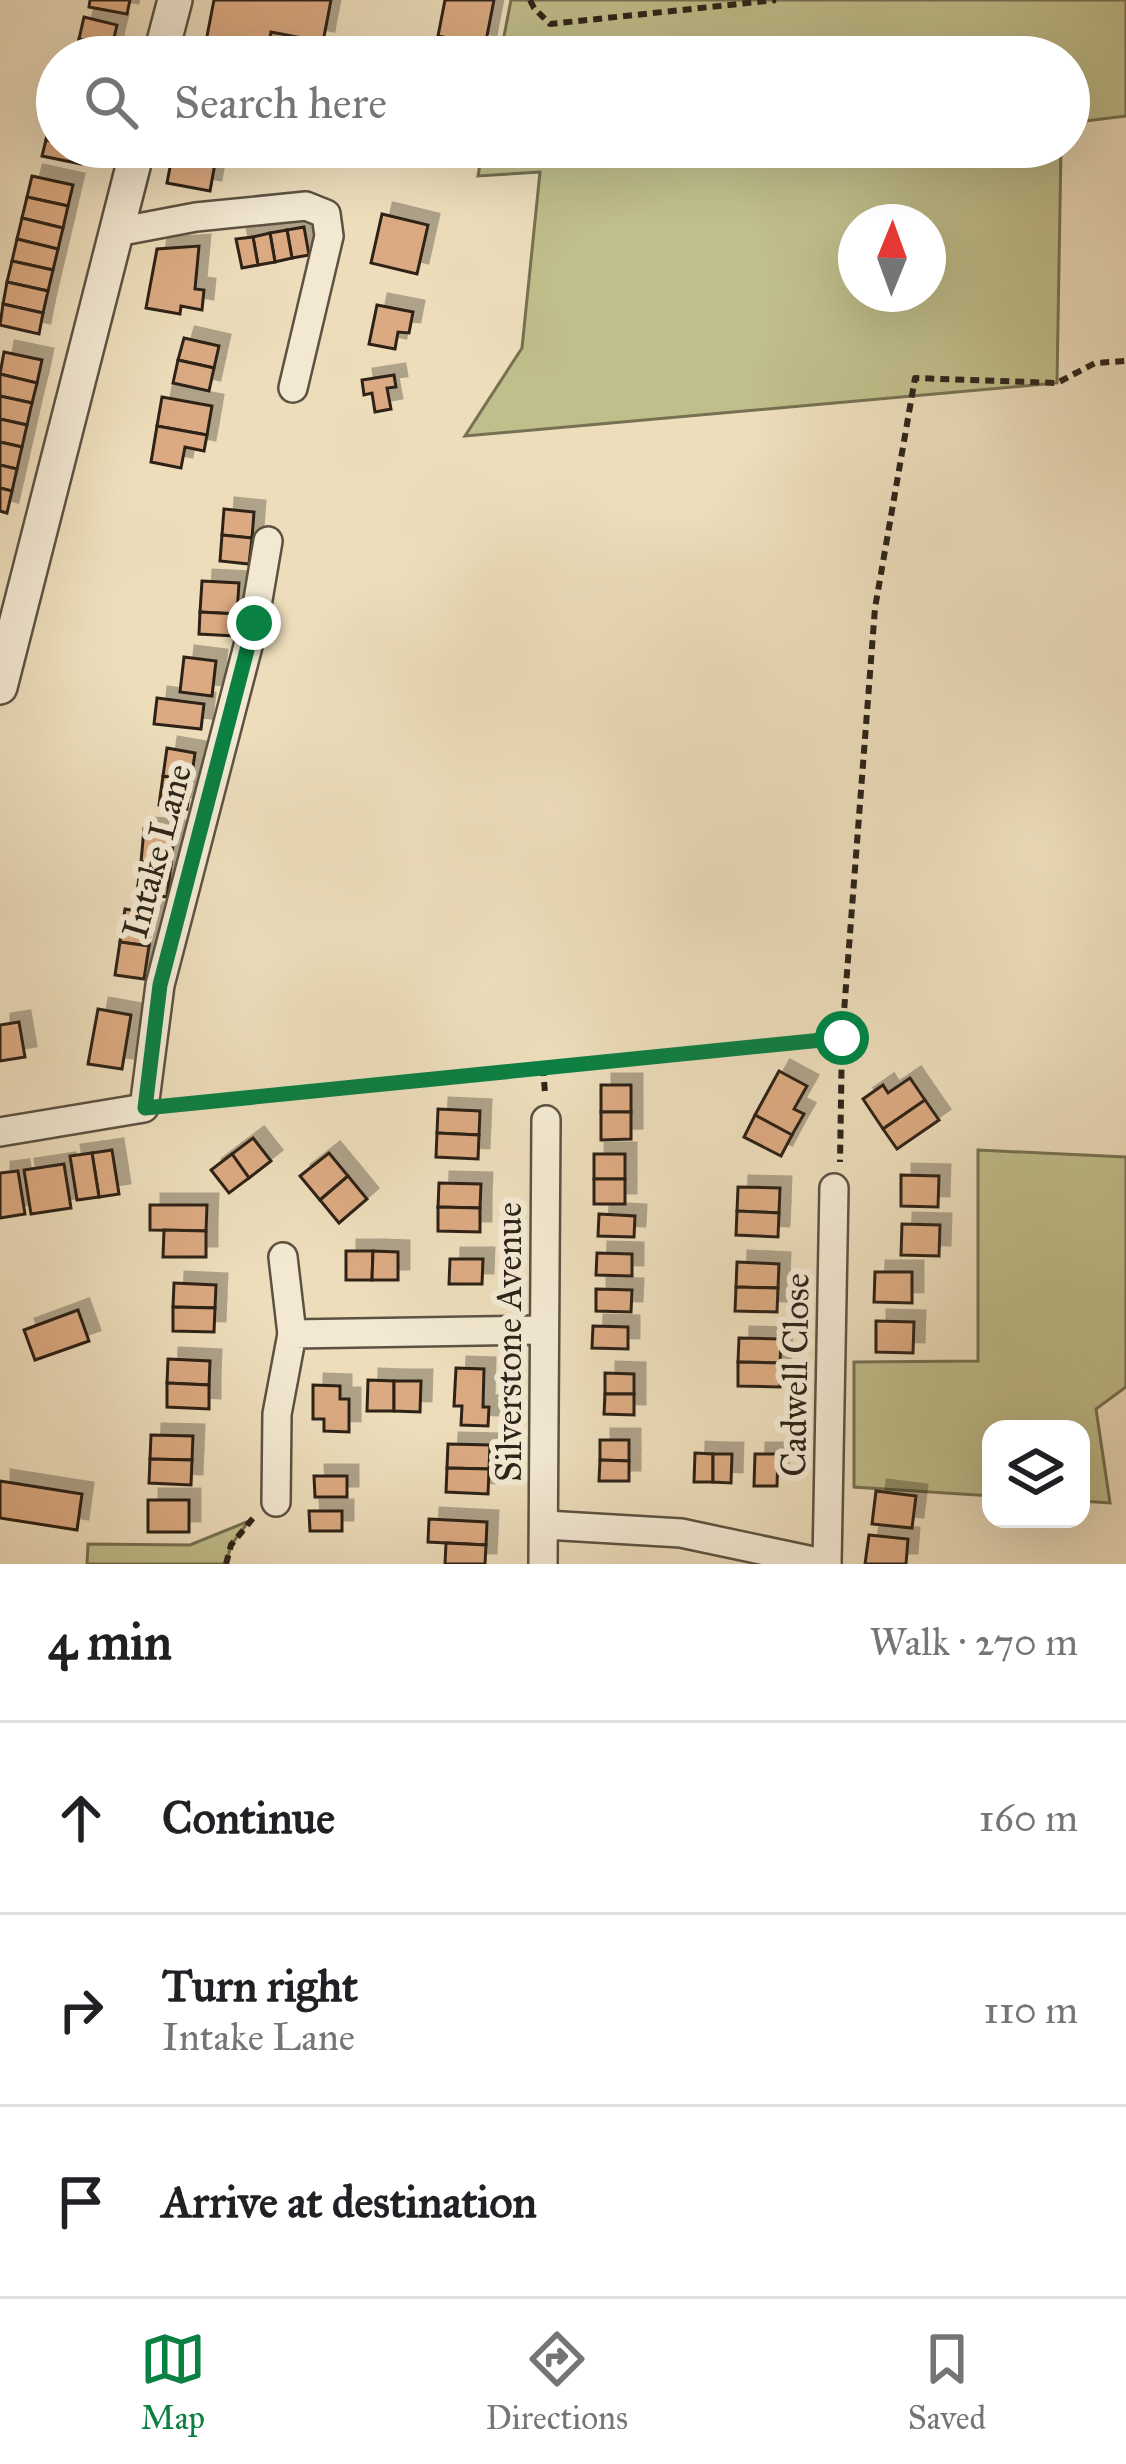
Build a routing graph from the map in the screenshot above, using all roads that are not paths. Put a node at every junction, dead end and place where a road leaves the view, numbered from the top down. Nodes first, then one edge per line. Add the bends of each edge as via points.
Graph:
1 (175, 0) edge
2 (166, 36) edge
3 (133, 168) edge
4 (117, 232) junction
5 (293, 388) dead end
6 (268, 541) dead end
7 (0, 687) edge
8 (546, 1120) dead end
9 (0, 1132) edge
10 (834, 1188) road end
11 (283, 1257) dead end
12 (543, 1330) junction
13 (292, 1334) junction
14 (276, 1502) road end
15 (545, 1525) junction
16 (543, 1564) edge
17 (827, 1564) edge

1 - 2 street
3 - 4 street
4 - 5 street via 306,206 326,214 329,236
4 - 7 street
6 - 9 street, Intake Lane via 160,985 145,1108
8 - 12 street, Silverstone Avenue
10 - 17 street, Cadwell Close
11 - 13 street
12 - 13 street
12 - 15 street, Silverstone Avenue
13 - 14 street via 277,1414
15 - 16 street, Silverstone Avenue
15 - 17 street via 681,1533

